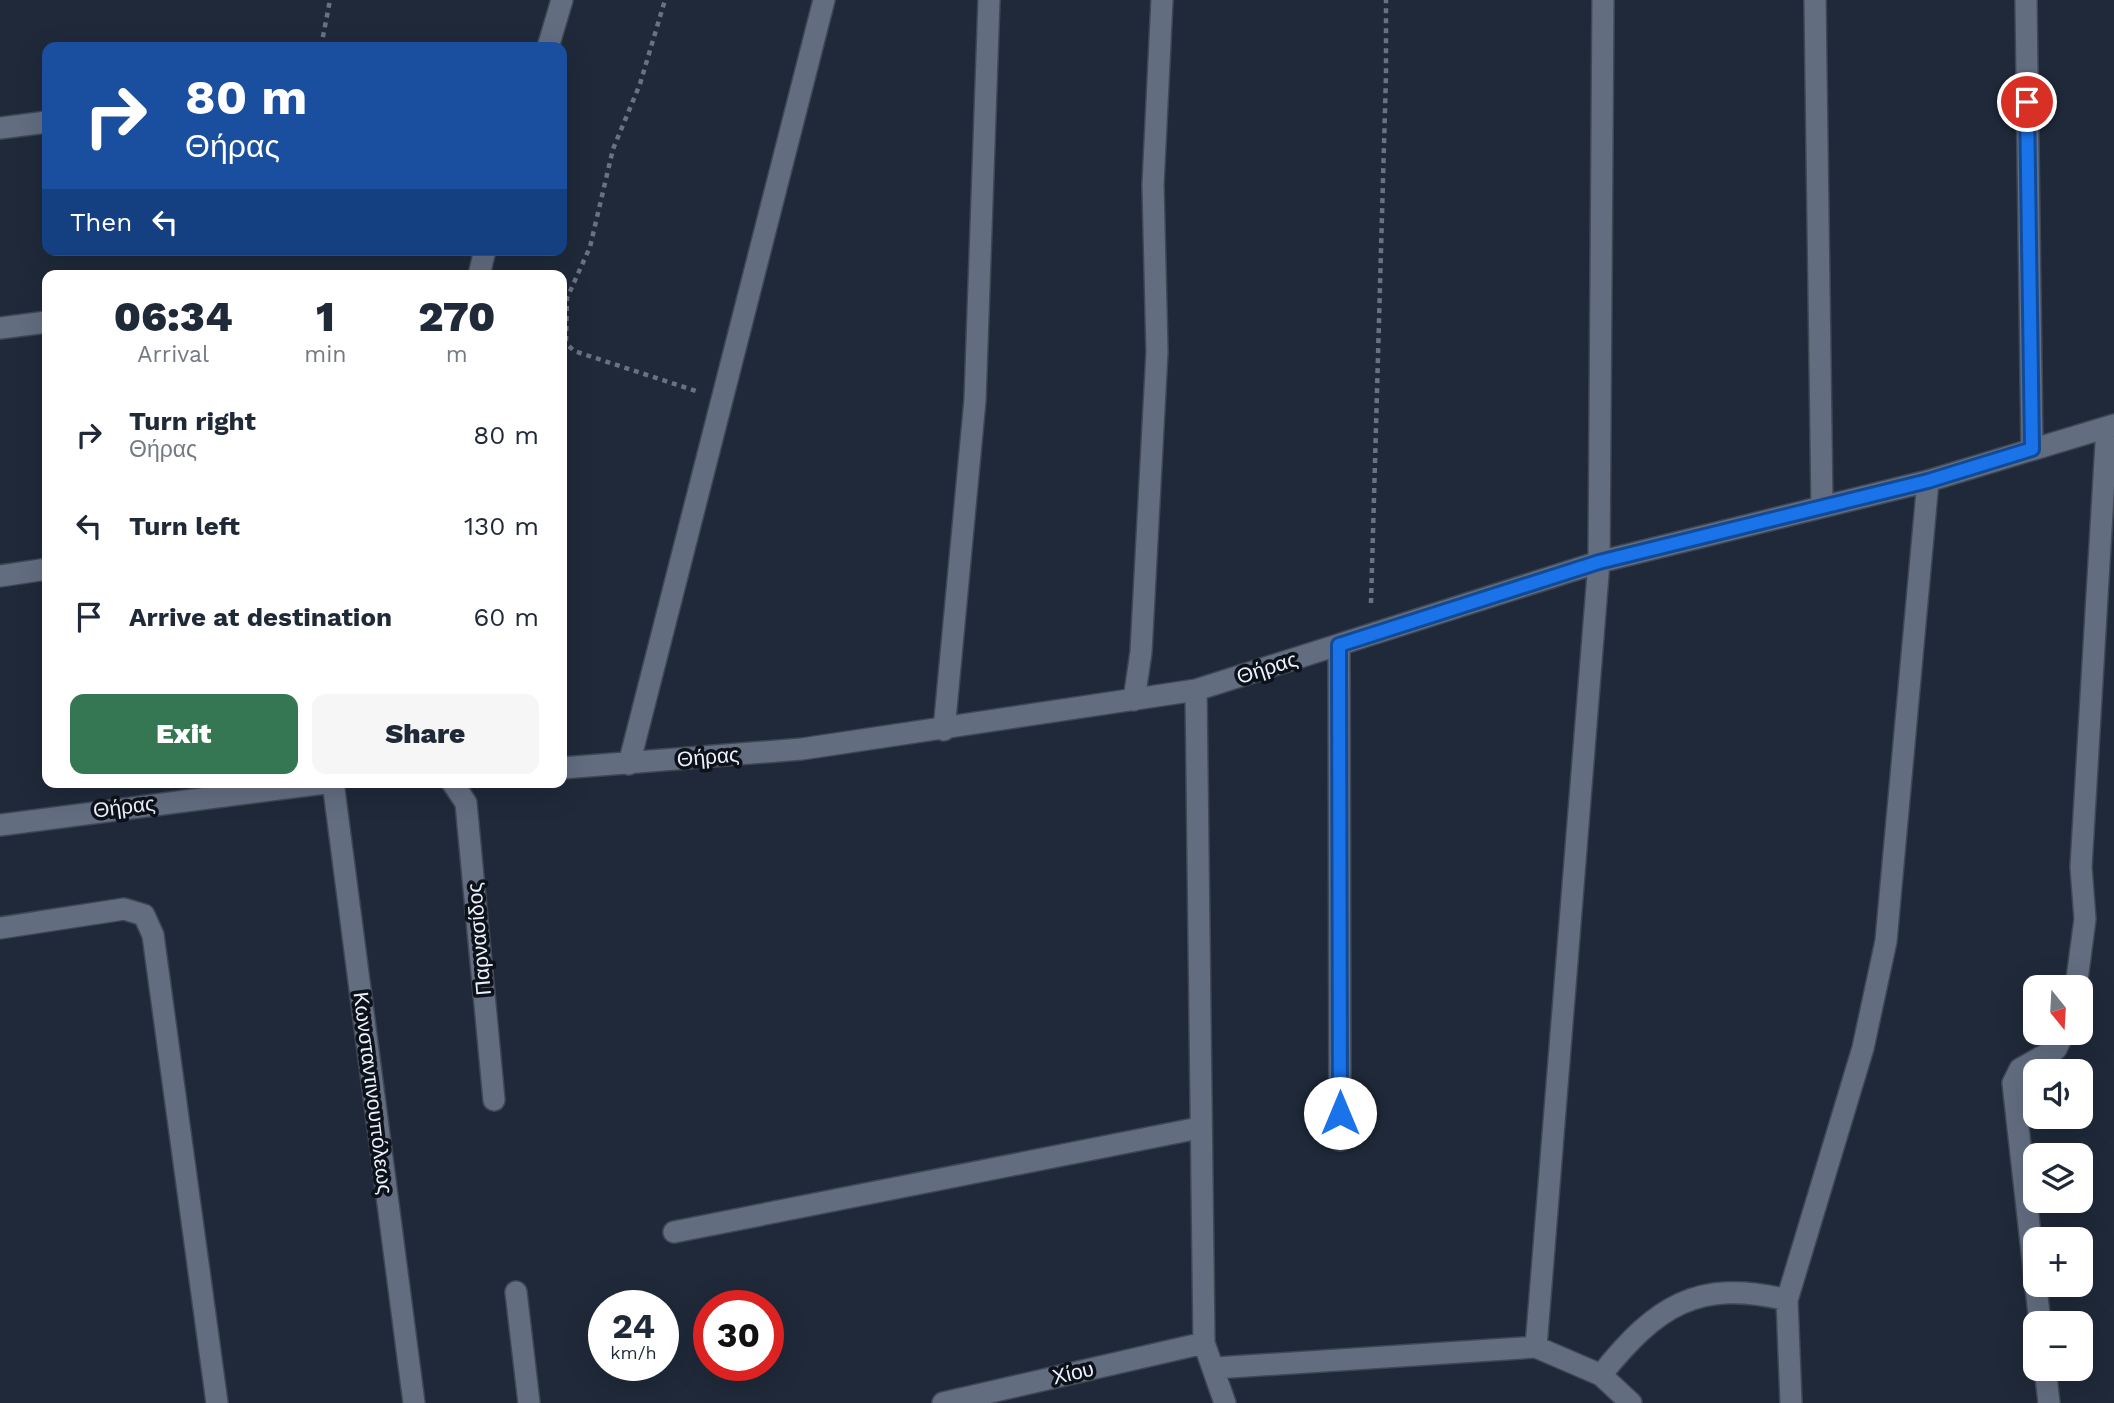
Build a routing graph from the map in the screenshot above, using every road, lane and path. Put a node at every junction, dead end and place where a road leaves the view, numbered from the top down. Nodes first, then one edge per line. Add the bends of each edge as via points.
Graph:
1 (330, 0) edge
2 (562, 0) edge
3 (665, 0) edge
4 (824, 0) edge
5 (989, 0) edge
6 (1162, 0) edge
7 (1386, 0) edge
8 (1603, 0) edge
9 (1815, 0) edge
10 (2026, 0) edge
11 (322, 42) edge
12 (549, 42) edge
13 (42, 123) edge
14 (0, 128) edge
15 (567, 298) edge
16 (42, 323) edge
17 (0, 328) edge
18 (567, 343) edge
19 (721, 398) junction
20 (2110, 426) edge
21 (2032, 449) junction
22 (1928, 481) junction
23 (1822, 506) junction
24 (1599, 562) junction
25 (42, 570) edge
26 (0, 576) edge
27 (1370, 635) junction
28 (1339, 645) junction
29 (1196, 690) junction
30 (1134, 700) junction
31 (944, 730) junction
32 (629, 764) junction
33 (567, 768) edge
34 (287, 788) edge
35 (334, 788) edge
36 (456, 788) edge
37 (0, 825) edge
38 (0, 928) edge
39 (2078, 975) edge
40 (2058, 1045) edge
41 (494, 1100) dead end
42 (1199, 1128) junction
43 (1340, 1140) dead end
44 (674, 1232) dead end
45 (516, 1292) dead end
46 (1787, 1300) junction
47 (2039, 1311) edge
48 (1204, 1343) junction
49 (1536, 1347) junction
50 (1214, 1368) junction
51 (1601, 1375) junction
52 (2046, 1381) edge
53 (218, 1403) edge
54 (414, 1403) edge
55 (529, 1403) edge
56 (943, 1403) edge
57 (1225, 1403) edge
58 (1631, 1403) edge
59 (1791, 1403) edge
60 (2049, 1403) edge

1 - 11 path
2 - 12 street
3 - 15 path via 640,84 612,149 590,247
4 - 19 street
5 - 31 street via 975,400
6 - 30 street via 1153,185 1157,352 1141,652
7 - 27 path
8 - 24 street
9 - 23 street
10 - 21 street
13 - 14 street
16 - 17 street
18 - 19 path via 574,351
19 - 32 street
20 - 21 street, Θήρας
20 - 39 street via 2081,867 2085,919
21 - 22 street, Θήρας
22 - 23 street, Θήρας
22 - 46 street via 1886,941 1863,1048
23 - 24 street, Θήρας
24 - 27 street, Θήρας
24 - 49 street
25 - 26 street
27 - 28 street, Θήρας
28 - 29 street, Θήρας
28 - 43 street
29 - 30 street, Θήρας
29 - 42 street
30 - 31 street, Θήρας
31 - 32 street, Θήρας via 802,749
32 - 33 street, Θήρας
34 - 37 street, Θήρας
35 - 54 street, Κωνσταντινουπόλεως
36 - 41 street, Παρνασίδος via 467,803
38 - 53 street via 124,909 144,915 153,935
40 - 47 street via 2020,1069 2013,1083
42 - 44 street
42 - 48 street
45 - 55 street
46 - 51 street via 1751,1291 1715,1292 1674,1305 1626,1344
46 - 59 street
48 - 50 street
48 - 56 street, Χίου
49 - 50 street
49 - 51 street
50 - 57 street
51 - 58 street
52 - 60 street

